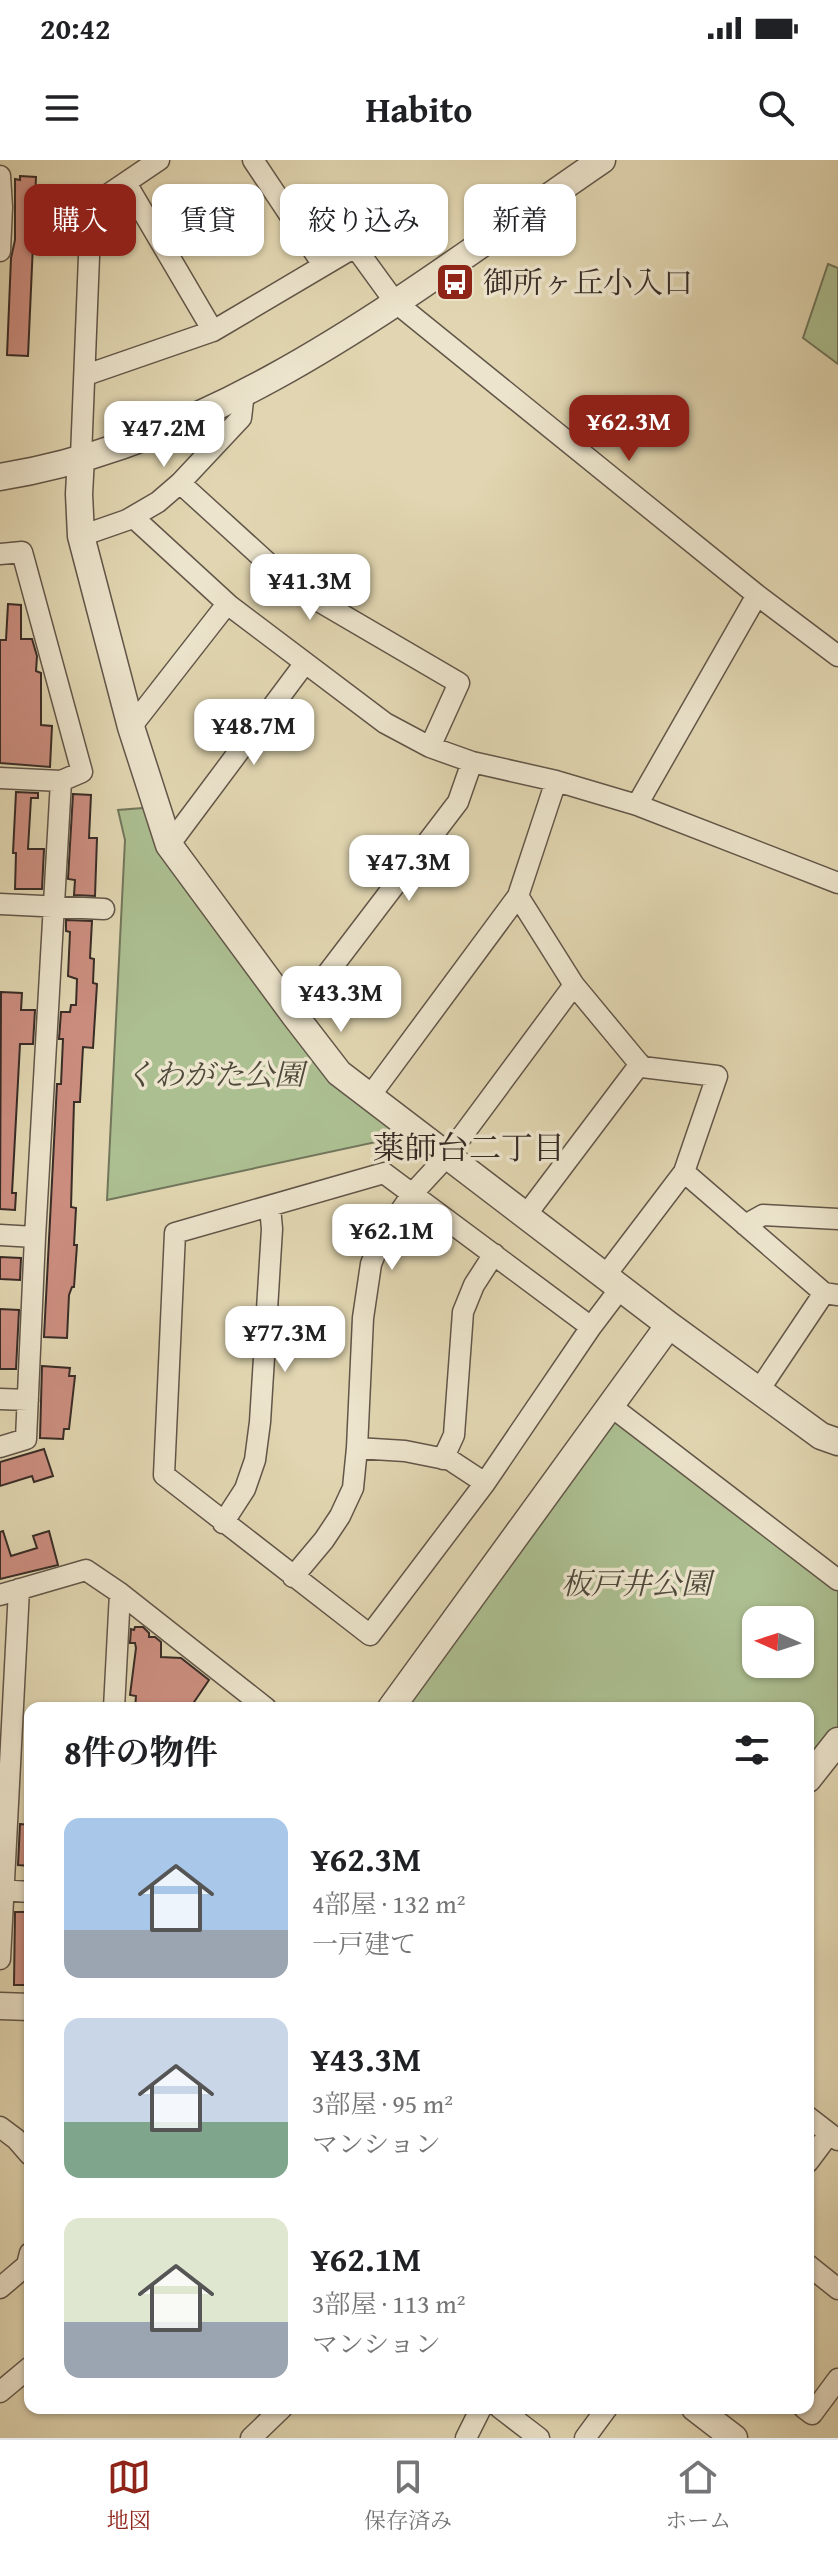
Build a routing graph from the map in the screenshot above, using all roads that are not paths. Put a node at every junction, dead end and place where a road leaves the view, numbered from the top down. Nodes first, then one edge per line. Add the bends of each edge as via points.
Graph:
1 (159, 160) edge
2 (253, 160) edge
3 (602, 160) edge
4 (1, 180) edge
5 (126, 183) junction
6 (0, 251) edge
7 (323, 265) junction
8 (395, 302) junction
9 (213, 331) junction
10 (86, 375) junction
11 (244, 392) junction
12 (81, 457) junction
13 (0, 477) edge
14 (180, 483) junction
15 (133, 517) junction
16 (81, 536) junction
17 (0, 554) edge
18 (757, 595) junction
19 (227, 604) junction
20 (838, 656) edge
21 (305, 663) junction
22 (131, 727) junction
23 (430, 747) junction
24 (472, 762) junction
25 (0, 778) edge
26 (61, 781) junction
27 (556, 781) junction
28 (637, 805) junction
29 (169, 845) junction
30 (838, 883) edge
31 (518, 896) junction
32 (0, 904) edge
33 (55, 907) junction
34 (104, 909) dead end
35 (574, 985) junction
36 (295, 1016) junction
37 (640, 1064) junction
38 (370, 1096) junction
39 (448, 1155) junction
40 (684, 1172) junction
41 (413, 1193) junction
42 (270, 1207) junction
43 (526, 1215) junction
44 (838, 1219) edge
45 (745, 1225) junction
46 (0, 1235) edge
47 (35, 1237) junction
48 (494, 1254) junction
49 (613, 1281) junction
50 (831, 1294) edge
51 (669, 1325) junction
52 (591, 1327) junction
53 (759, 1390) junction
54 (0, 1399) edge
55 (28, 1400) junction
56 (612, 1407) junction
57 (838, 1442) edge
58 (0, 1447) edge
59 (357, 1448) junction
60 (443, 1459) junction
61 (485, 1483) junction
62 (223, 1523) junction
63 (293, 1577) junction
64 (838, 1580) edge
65 (9, 1592) edge
66 (120, 1593) junction
67 (114, 1702) edge
68 (258, 1702) edge
69 (395, 1702) edge
70 (838, 1741) edge
71 (814, 1771) edge
72 (2, 1890) edge
73 (24, 1892) edge
74 (0, 1959) edge
75 (0, 2006) edge
76 (24, 2007) edge
77 (814, 2122) edge
78 (3, 2132) edge
79 (834, 2137) edge
80 (24, 2150) edge
81 (814, 2156) edge
82 (24, 2266) edge
83 (814, 2270) edge
84 (0, 2288) edge
85 (838, 2289) edge
86 (24, 2372) edge
87 (838, 2379) edge
88 (0, 2392) edge
89 (814, 2411) edge
90 (276, 2414) edge
91 (478, 2414) edge
92 (508, 2414) edge
93 (603, 2414) edge
94 (703, 2414) edge
95 (251, 2438) edge
96 (466, 2438) edge
97 (539, 2438) edge
98 (585, 2438) edge
99 (734, 2438) edge

1 - 5 street
2 - 7 street
3 - 8 street
4 - 6 street
5 - 9 street
5 - 10 street via 91,206
7 - 8 street via 355,247
7 - 9 street
8 - 11 street
8 - 18 street
9 - 10 street
10 - 12 street
11 - 12 street via 150,434
11 - 14 street via 241,418
12 - 13 street
12 - 16 street
14 - 15 street
14 - 23 street via 305,593 459,683
15 - 16 street
15 - 19 street
16 - 22 street
17 - 26 street via 22,552 82,772
18 - 20 street
18 - 28 street
19 - 21 street
19 - 22 street
21 - 23 street via 385,723
21 - 29 street
22 - 29 street
23 - 24 street
24 - 27 street
24 - 36 street via 458,802
25 - 26 street
26 - 33 street
27 - 28 street
27 - 31 street
28 - 30 street
29 - 36 street
31 - 35 street
31 - 38 street
32 - 33 street
33 - 34 street
33 - 47 street
35 - 37 street
35 - 39 street
36 - 38 street via 339,1073
37 - 40 street via 717,1076
37 - 43 street
38 - 39 street
39 - 41 street
39 - 43 street
40 - 45 street
40 - 49 street
41 - 42 street via 384,1173
41 - 48 street
41 - 59 street via 381,1239 371,1264
42 - 62 street via 255,1460 245,1489
42 - 62 street via 175,1233 164,1475
43 - 49 street
44 - 45 street via 763,1215
45 - 50 street
46 - 47 street
47 - 55 street
48 - 52 street
48 - 60 street via 463,1312 454,1435
49 - 51 street
49 - 52 street
50 - 53 street
51 - 53 street
51 - 56 street
52 - 61 street
53 - 57 street via 821,1436
54 - 55 street
55 - 58 street via 26,1439
56 - 64 street
56 - 69 street
59 - 60 street
59 - 63 street via 353,1488 340,1516
60 - 61 street
61 - 63 street via 370,1635
62 - 63 street
65 - 66 street via 86,1570
65 - 72 street
66 - 67 street
66 - 68 street
70 - 71 street
72 - 73 street
72 - 74 street
75 - 76 street
77 - 79 street
78 - 80 street
79 - 81 street
82 - 84 street
83 - 85 street
86 - 88 street
87 - 89 street
90 - 95 street
91 - 96 street
92 - 97 street
93 - 98 street
94 - 99 street

